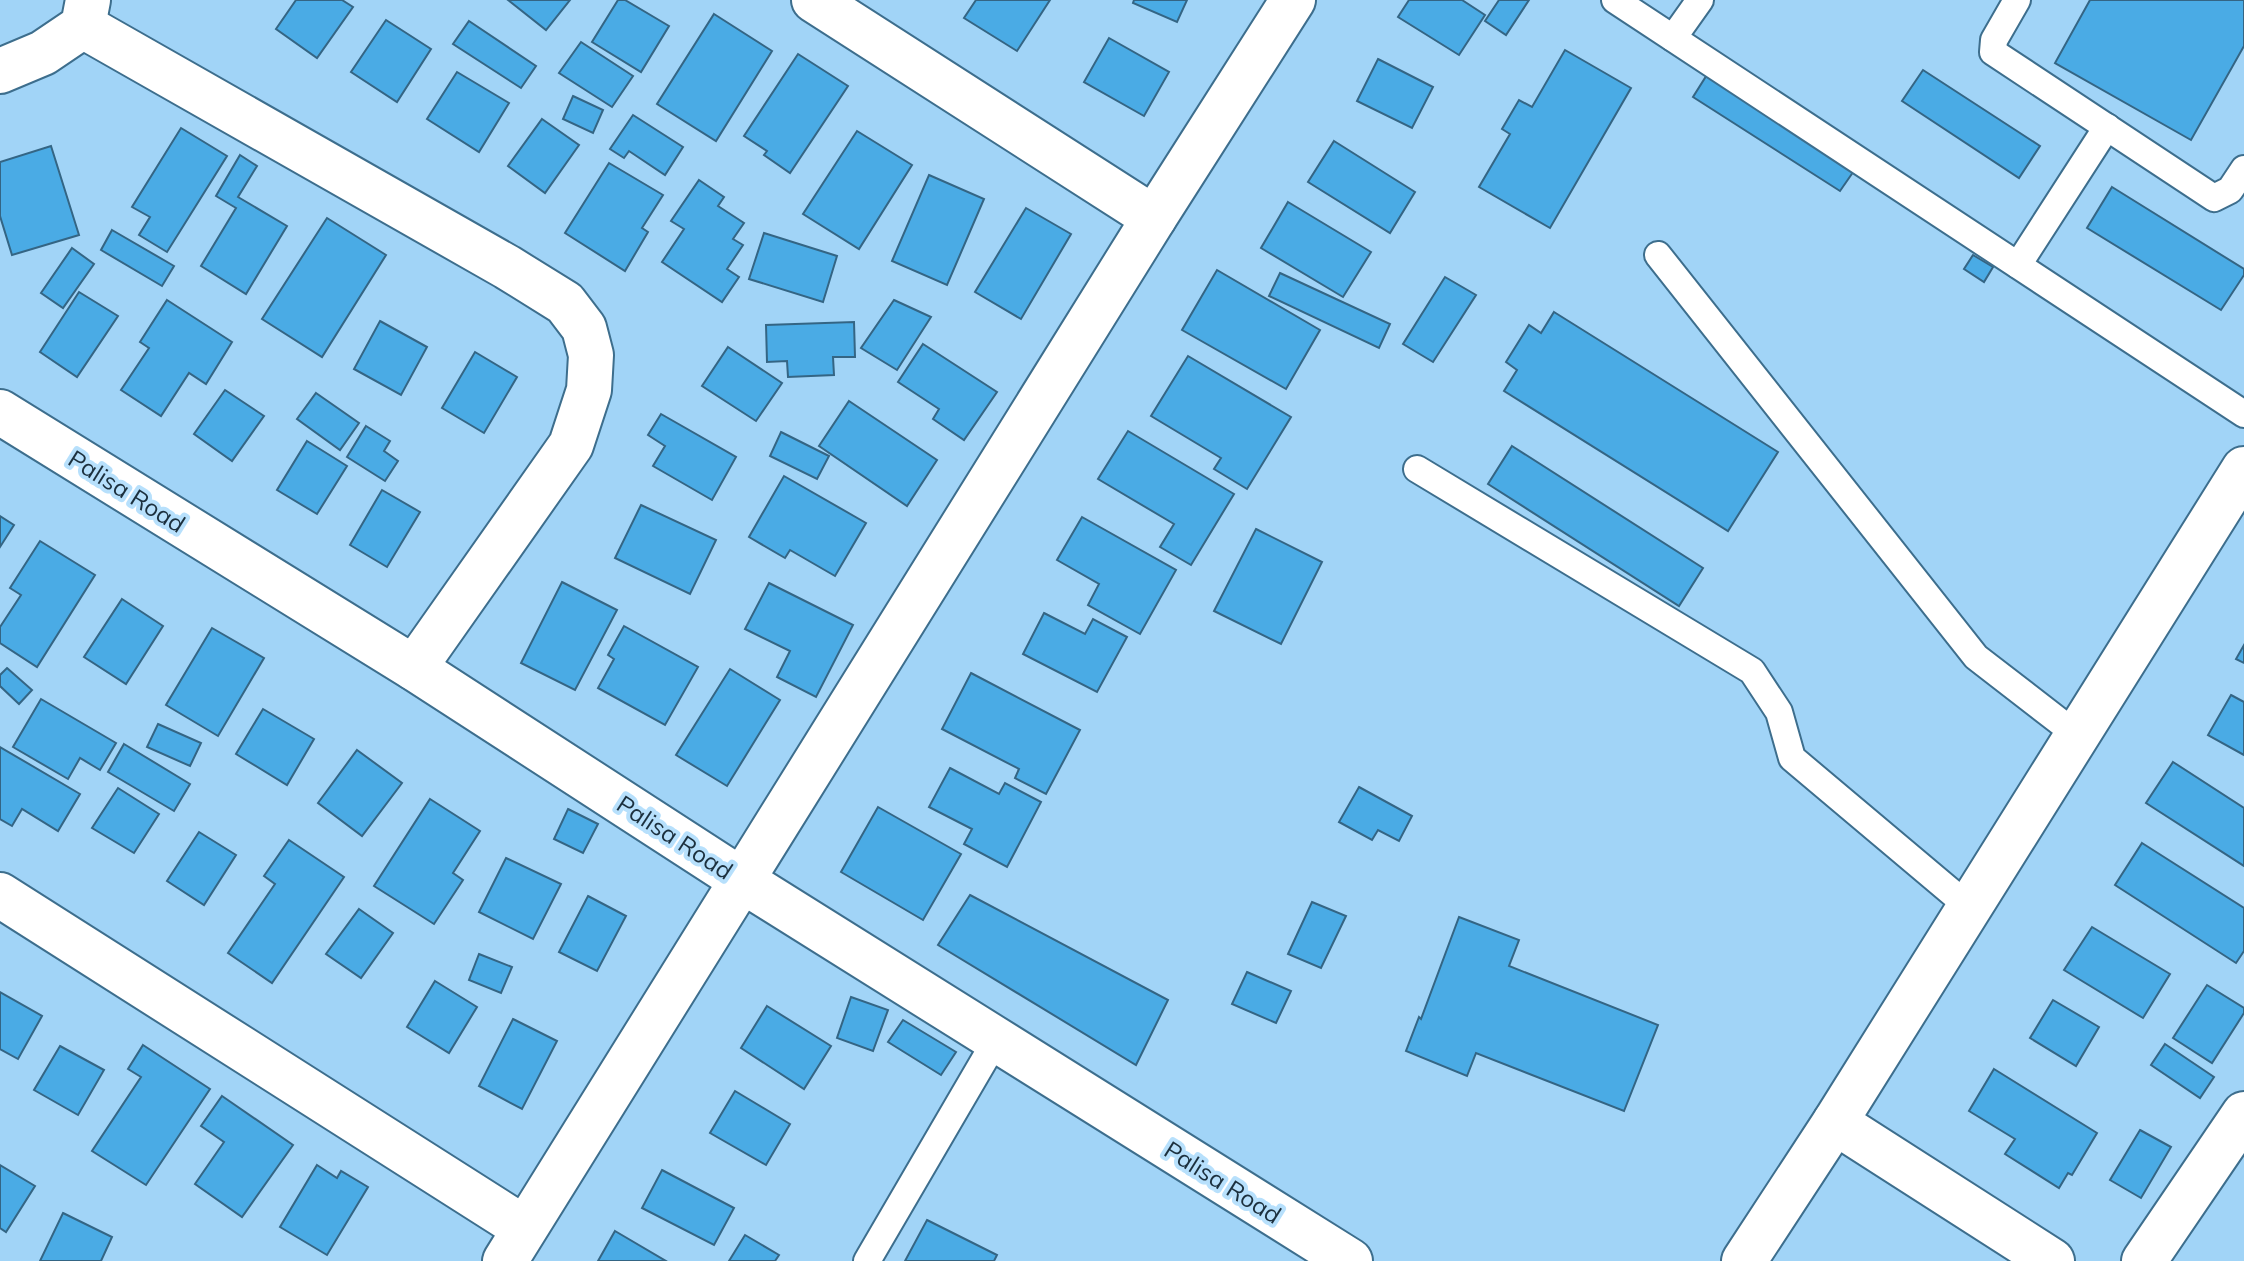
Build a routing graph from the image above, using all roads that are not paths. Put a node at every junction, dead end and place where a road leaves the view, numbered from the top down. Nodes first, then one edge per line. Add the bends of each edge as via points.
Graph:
1 (814, 0) edge
2 (1293, 0) edge
3 (1615, 0) edge
4 (1700, 0) edge
5 (2017, 0) edge
6 (86, 13) edge
7 (1673, 38) junction
8 (0, 71) edge
9 (2107, 127) junction
10 (2244, 169) edge
11 (1154, 218) junction
12 (1658, 255) dead end
13 (2018, 265) junction
14 (0, 412) edge
15 (2244, 414) edge
16 (1417, 469) dead end
17 (2244, 469) edge
18 (414, 668) junction
19 (2077, 735) junction
20 (743, 881) junction
21 (0, 895) edge
22 (1969, 907) junction
23 (996, 1040) junction
24 (2244, 1114) edge
25 (1835, 1122) junction
26 (514, 1245) edge
27 (867, 1261) edge
28 (1350, 1261) edge
29 (1744, 1261) edge
30 (2052, 1261) edge
31 (2144, 1261) edge

1 - 11 street
2 - 11 street
3 - 7 lane
4 - 7 lane
5 - 9 lane via 1994,40 1993,52
6 - 8 street via 43,53
6 - 18 street via 565,303 584,328 591,355 589,390 571,445
7 - 13 lane
9 - 10 lane via 2214,198 2230,190
9 - 13 lane
11 - 20 street
12 - 19 lane via 1976,657
13 - 15 lane
14 - 18 street, Palisa Road
16 - 22 lane via 1752,671 1779,712 1792,758
17 - 19 street
18 - 20 street, Palisa Road
19 - 22 street
20 - 23 street, Palisa Road
20 - 26 street
21 - 26 street
22 - 25 street
23 - 27 lane
23 - 28 street, Palisa Road
24 - 31 street
25 - 29 street
25 - 30 street

